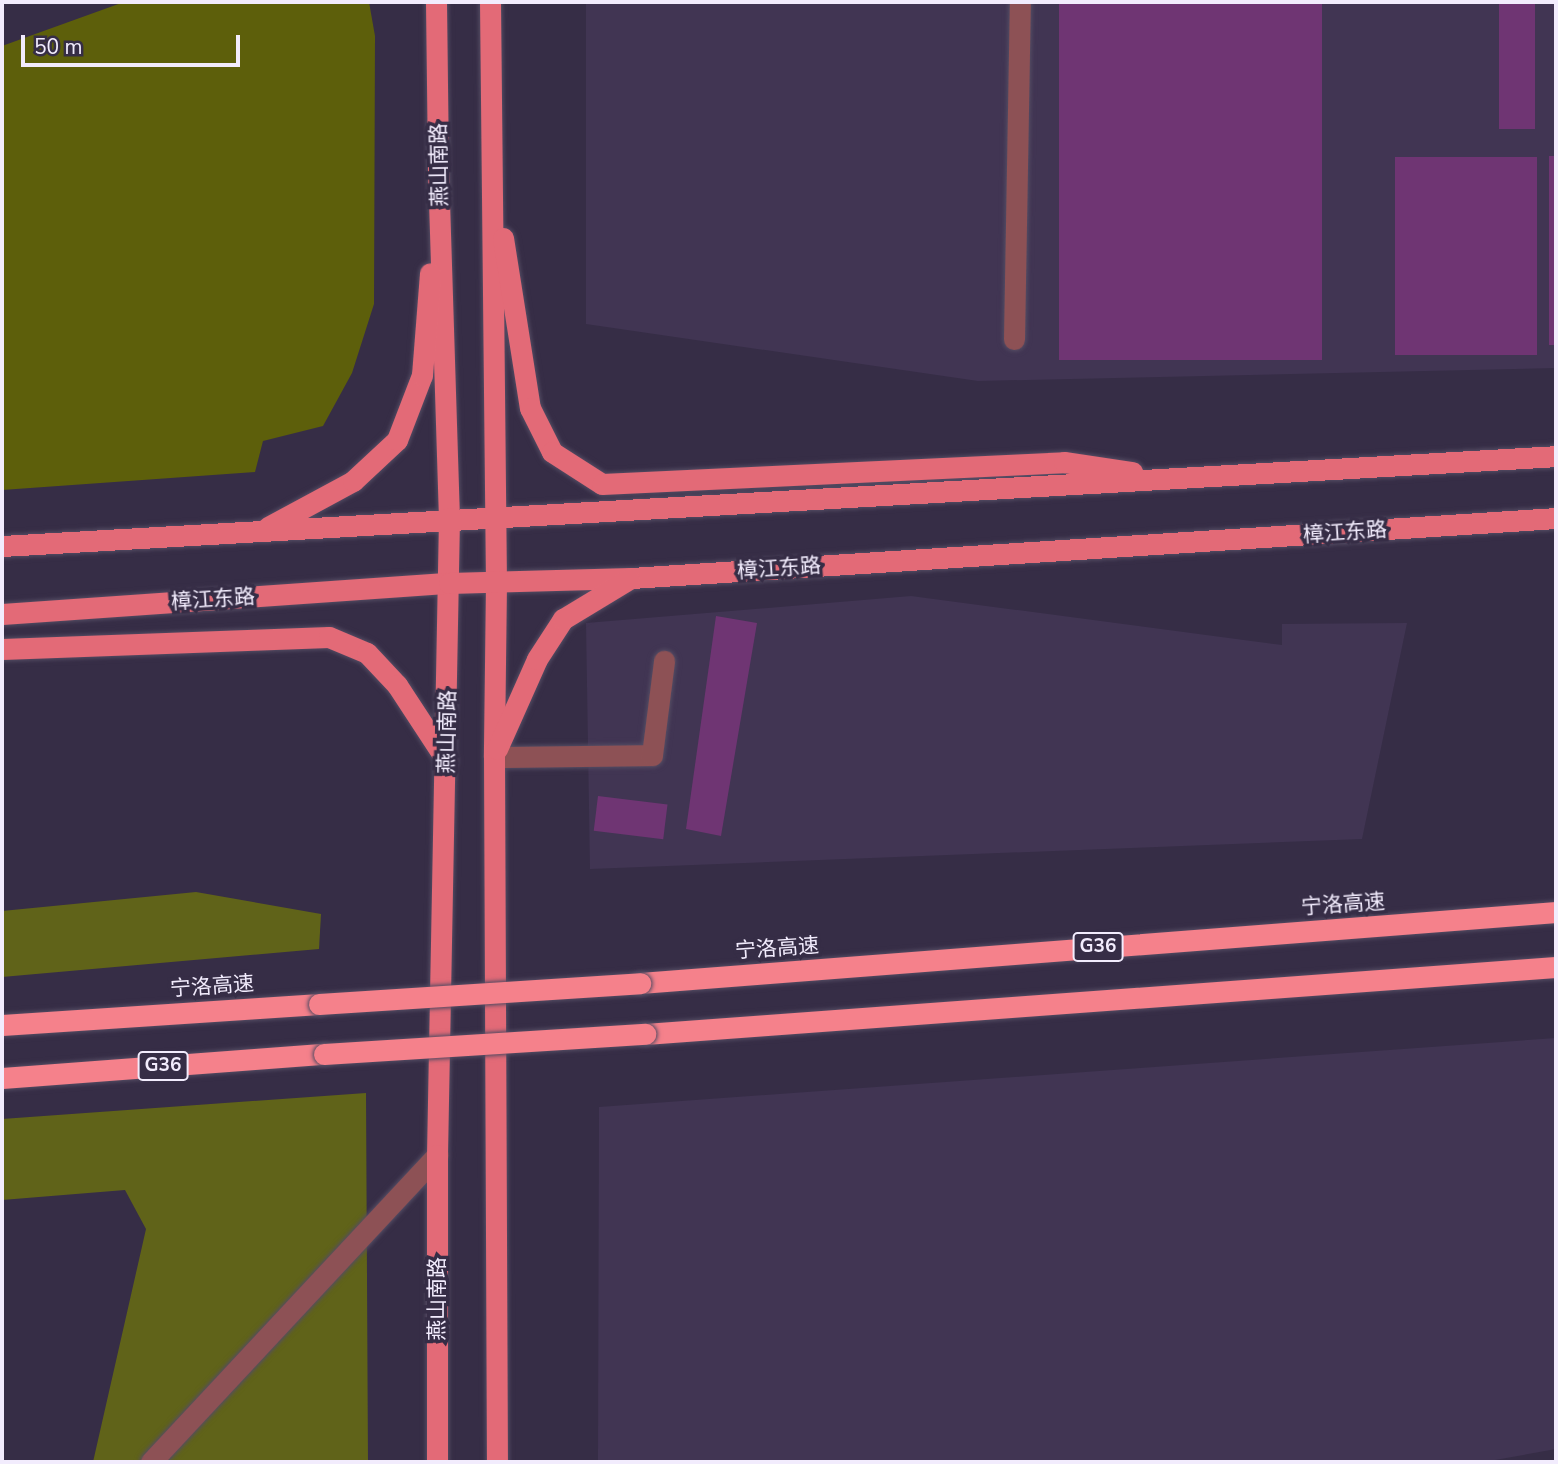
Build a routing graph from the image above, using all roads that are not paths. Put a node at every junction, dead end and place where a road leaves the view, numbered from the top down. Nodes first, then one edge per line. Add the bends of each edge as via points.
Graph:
1 (436, 2) edge
2 (490, 2) edge
3 (1020, 2) edge
4 (438, 169) junction
5 (492, 171) junction
6 (1014, 339) dead end
7 (1556, 456) edge
8 (1175, 479) junction
9 (494, 516) junction
10 (449, 518) junction
11 (1556, 518) edge
12 (263, 530) junction
13 (2, 546) edge
14 (631, 578) junction
15 (496, 582) junction
16 (449, 583) junction
17 (2, 614) edge
18 (2, 649) edge
19 (664, 661) dead end
20 (494, 757) junction
21 (447, 760) junction
22 (1556, 912) edge
23 (1556, 967) edge
24 (2, 1025) edge
25 (2, 1078) edge
26 (437, 1155) junction
27 (151, 1462) edge
28 (437, 1462) edge
29 (497, 1462) edge

1 - 4 main road, 燕山南路
2 - 5 main road
3 - 6 street
4 - 10 main road, 燕山南路
4 - 12 main road via 422,375 397,440 353,481
5 - 8 main road via 530,408 552,452 602,484 1064,462
5 - 9 main road
7 - 8 main road
8 - 9 main road
9 - 10 main road
9 - 15 main road
10 - 12 main road
10 - 16 main road, 燕山南路
11 - 14 main road, 樟江东路
12 - 13 main road
14 - 15 main road, 樟江东路
14 - 20 main road via 563,619 537,659
15 - 16 main road, 樟江东路
15 - 20 main road
16 - 17 main road, 樟江东路
16 - 21 main road, 燕山南路
18 - 21 main road via 330,637 367,653 397,685
19 - 20 street via 652,755
20 - 29 main road
21 - 26 main road, 燕山南路
22 - 24 highway, 宁洛高速 / G36, bridge via 640,983
23 - 25 highway, G36, bridge
26 - 27 street
26 - 28 main road, 燕山南路

